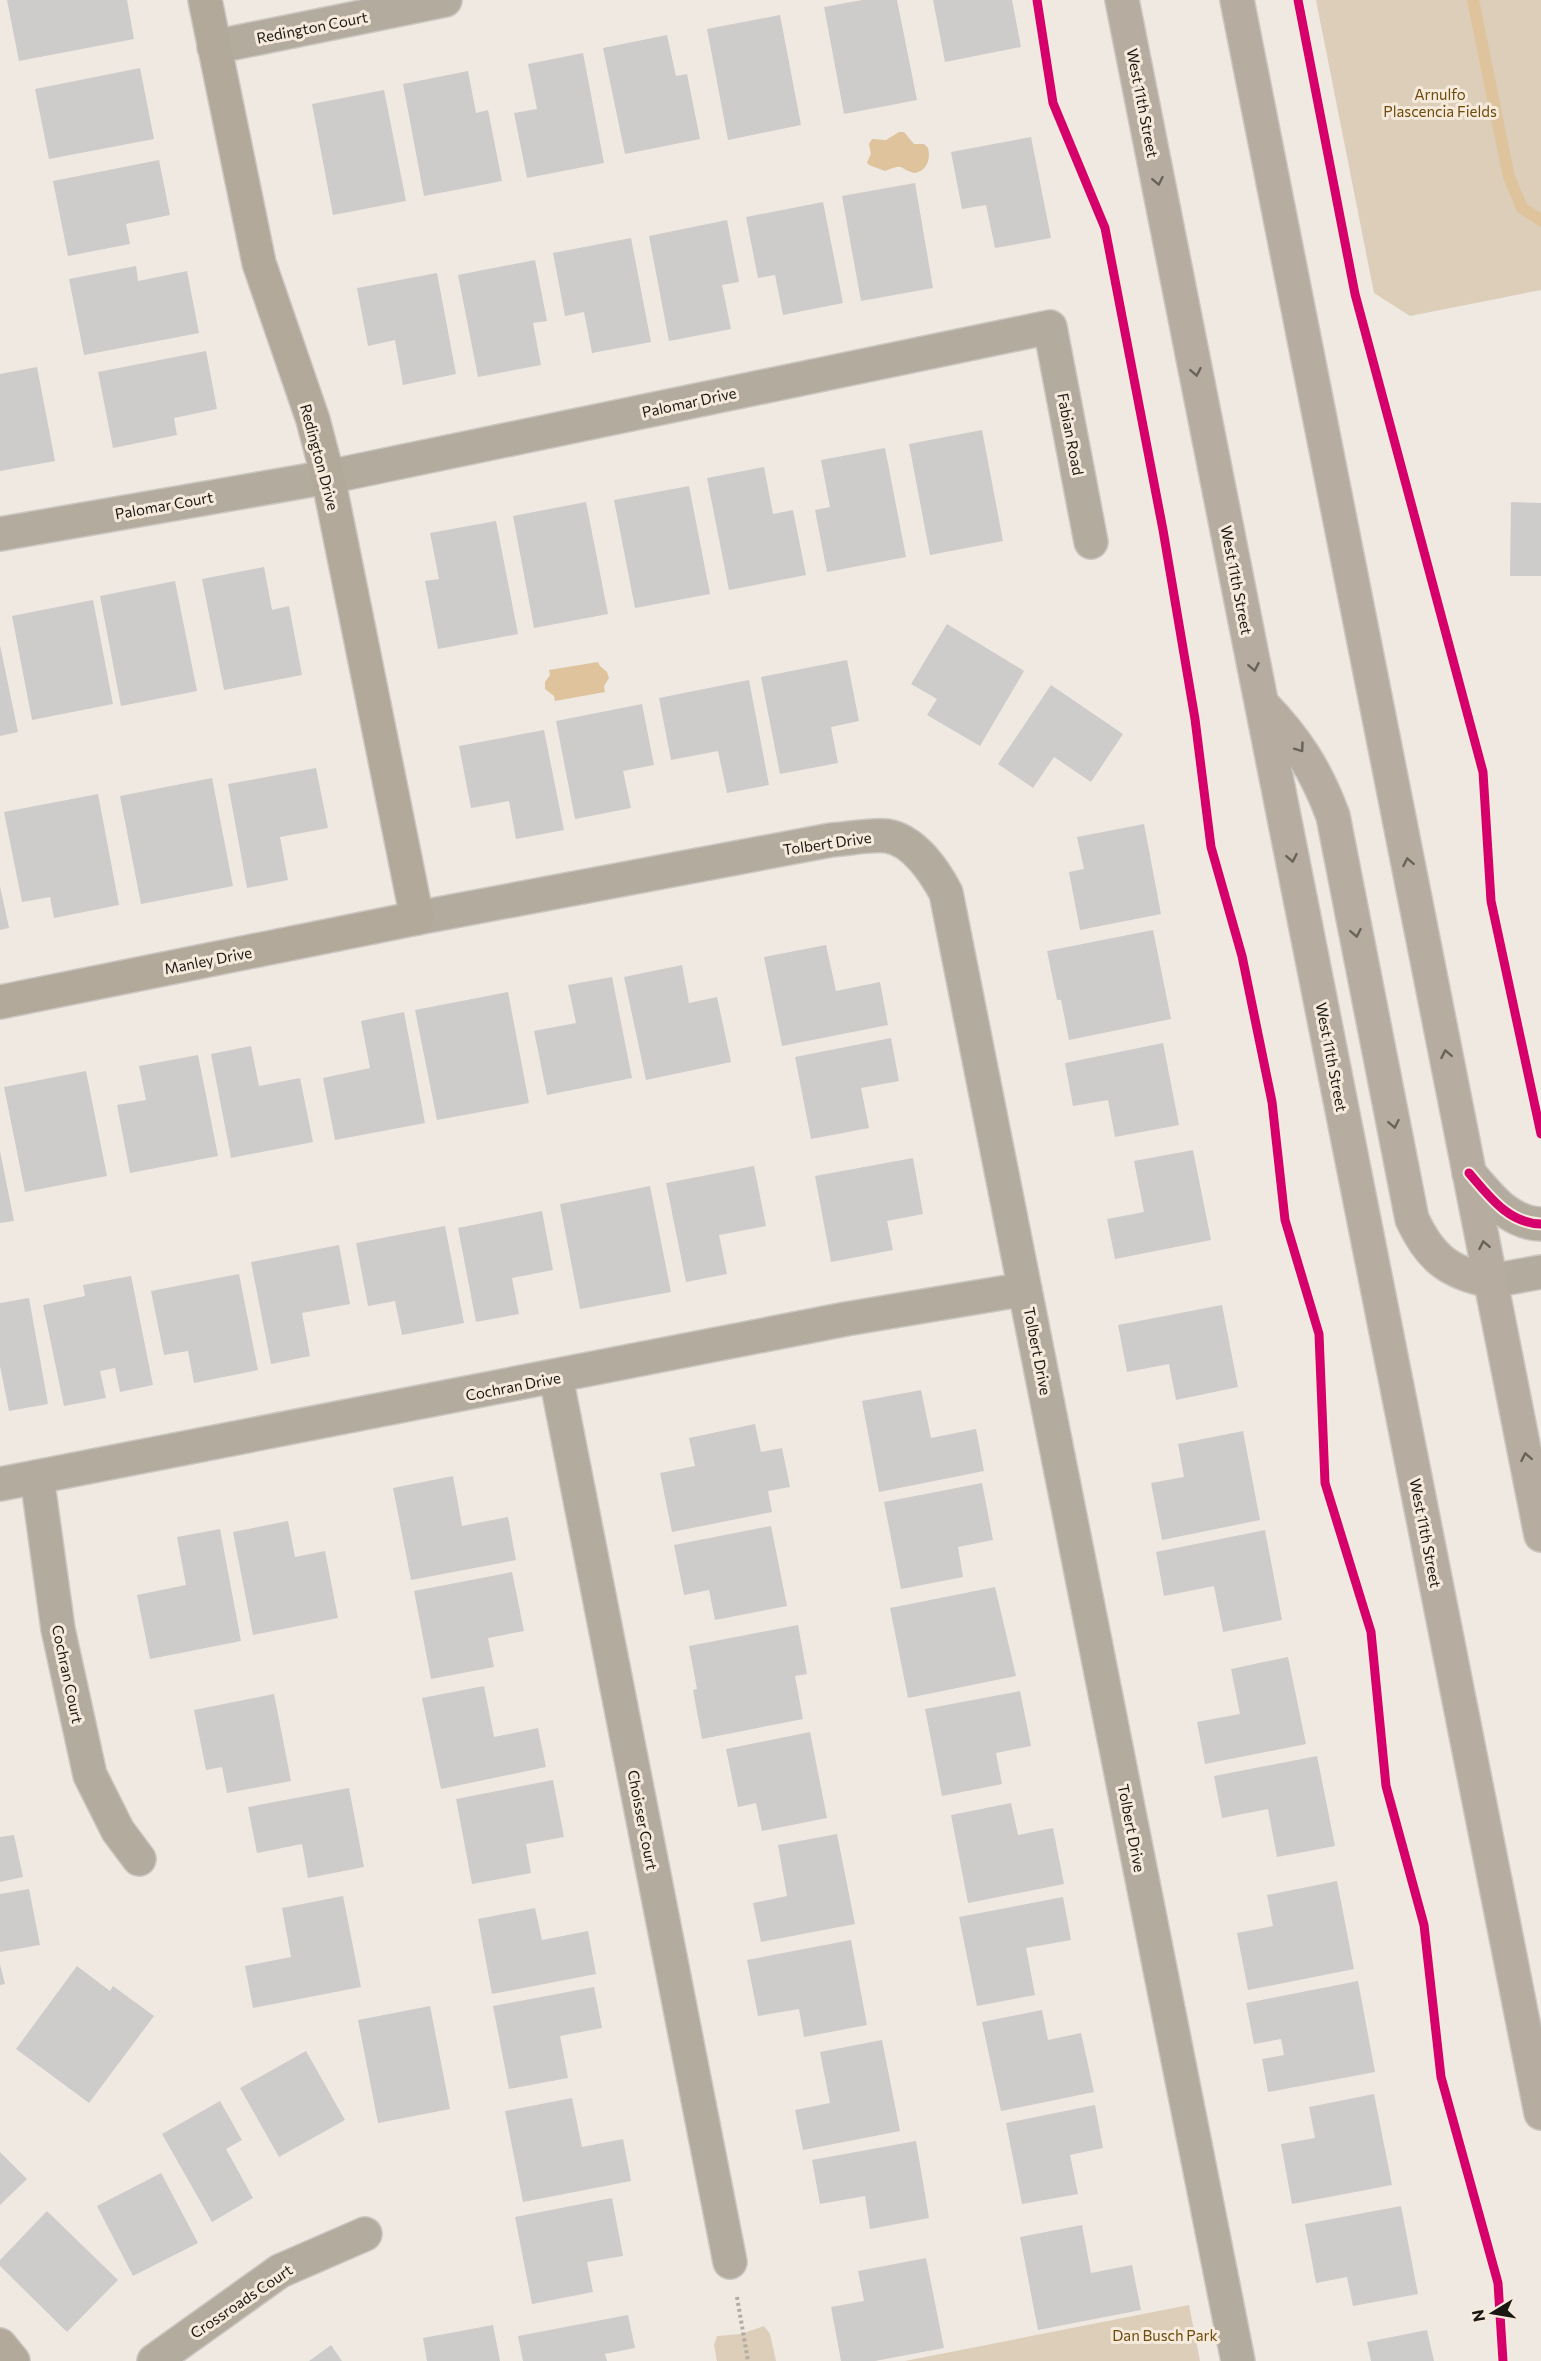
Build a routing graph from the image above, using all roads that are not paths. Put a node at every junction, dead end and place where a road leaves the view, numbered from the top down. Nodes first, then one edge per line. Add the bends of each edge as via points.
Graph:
1 (205, 0) edge
2 (445, 0) edge
3 (1122, 0) edge
4 (1237, 0) edge
5 (214, 47) junction
6 (1050, 327) joint
7 (328, 477) junction
8 (0, 534) edge
9 (1092, 542) dead end
10 (1262, 704) junction
11 (417, 918) junction
12 (0, 1002) edge
13 (1469, 1173) junction
14 (1541, 1224) edge
15 (1541, 1272) edge
16 (1491, 1281) junction
17 (1025, 1289) junction
18 (556, 1377) junction
19 (37, 1477) junction
20 (0, 1484) edge
21 (1541, 1535) edge
22 (139, 1859) dead end
23 (1541, 2113) edge
24 (365, 2234) dead end
25 (730, 2262) road end
26 (0, 2345) edge
27 (13, 2361) edge
28 (154, 2361) edge
29 (1238, 2361) edge

1 - 5 street, Redington Drive
2 - 5 street, Redington Court
3 -> 10 main road, West 11th Street
13 -> 4 main road
5 - 7 street, Redington Drive via 259,263 313,420
6 - 7 street, Palomar Drive
6 - 9 street, Fabian Road
7 - 8 street, Palomar Court
7 - 11 street, Redington Drive
10 -> 16 main road via 1306,757 1333,816 1413,1219 1435,1257 1451,1269
10 -> 23 main road, West 11th Street
11 - 12 street, Manley Drive
11 - 17 street, Tolbert Drive via 831,840 887,836 906,844 935,873 946,893
13 - 14 street via 1512,1217
16 -> 13 main road
15 - 16 street
21 -> 16 main road
17 - 18 street, Cochran Drive via 846,1319
17 - 29 street, Tolbert Drive
18 - 19 street, Cochran Drive
18 - 25 street, Choisser Court
19 - 20 street, Cochran Drive
19 - 22 street, Cochran Court via 58,1629 90,1775 118,1831
24 - 28 street, Crossroads Court via 280,2271
26 - 27 street

